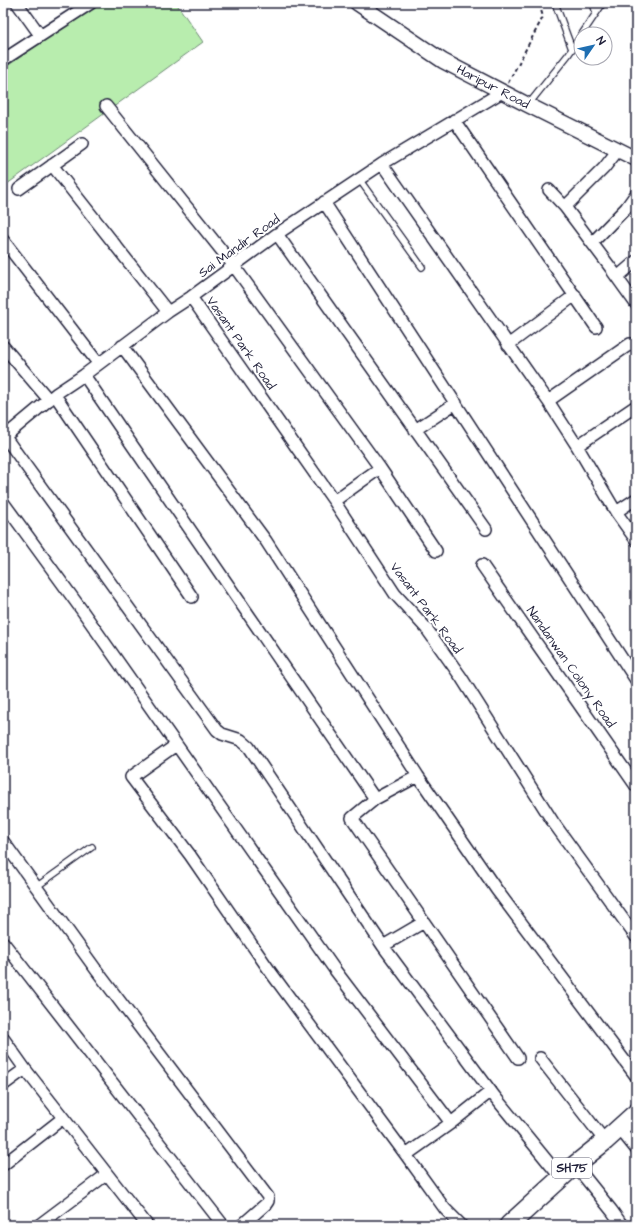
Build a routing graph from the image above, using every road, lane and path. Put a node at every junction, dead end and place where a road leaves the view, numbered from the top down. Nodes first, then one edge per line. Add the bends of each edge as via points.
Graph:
1 (17, 3) edge
2 (92, 3) edge
3 (357, 3) edge
4 (539, 3) edge
5 (555, 3) edge
6 (593, 3) edge
7 (603, 3) edge
8 (596, 13) junction
9 (588, 26) edge
10 (40, 35) junction
11 (572, 50) joint
12 (3, 60) edge
13 (503, 91) junction
14 (528, 105) junction
15 (106, 106) dead end
16 (454, 120) junction
17 (82, 144) dead end
18 (618, 150) junction
19 (636, 159) edge
20 (382, 164) junction
21 (52, 165) junction
22 (359, 179) junction
23 (19, 189) dead end
24 (549, 190) dead end
25 (636, 194) edge
26 (324, 202) junction
27 (565, 207) junction
28 (277, 234) junction
29 (3, 240) edge
30 (592, 243) junction
31 (636, 261) edge
32 (234, 266) junction
33 (422, 267) dead end
34 (613, 272) junction
35 (575, 295) junction
36 (191, 297) junction
37 (636, 304) edge
38 (168, 312) junction
39 (596, 327) dead end
40 (630, 344) dead end
41 (508, 345) junction
42 (3, 346) edge
43 (122, 346) junction
44 (98, 363) junction
45 (84, 375) junction
46 (52, 398) junction
47 (548, 402) junction
48 (456, 403) junction
49 (636, 406) edge
50 (415, 430) junction
51 (4, 437) edge
52 (577, 446) junction
53 (380, 468) junction
54 (636, 499) edge
55 (334, 501) junction
56 (3, 502) edge
57 (616, 512) junction
58 (486, 529) dead end
59 (636, 540) edge
60 (436, 551) dead end
61 (482, 565) dead end
62 (192, 597) dead end
63 (636, 680) edge
64 (176, 745) junction
65 (418, 776) junction
66 (636, 786) edge
67 (375, 799) junction
68 (3, 841) edge
69 (92, 848) dead end
70 (36, 887) junction
71 (424, 922) junction
72 (636, 938) edge
73 (3, 942) edge
74 (384, 946) junction
75 (3, 1038) edge
76 (518, 1058) dead end
77 (540, 1058) dead end
78 (24, 1069) junction
79 (636, 1076) edge
80 (3, 1085) edge
81 (490, 1092) junction
82 (636, 1113) edge
83 (63, 1118) junction
84 (451, 1123) junction
85 (619, 1128) junction
86 (605, 1141) junction
87 (636, 1149) edge
88 (406, 1156) junction
89 (3, 1165) edge
90 (575, 1165) junction
91 (107, 1174) junction
92 (561, 1178) junction
93 (517, 1222) edge
94 (39, 1225) edge
95 (147, 1225) edge
96 (223, 1225) edge
97 (242, 1225) edge
98 (461, 1225) edge
99 (622, 1225) edge

1 - 10 street
2 - 10 street
3 - 13 street, Haripur Road via 443,61
4 - 13 path via 543,17
5 - 11 lane
6 - 8 lane
7 - 8 lane
8 - 9 lane
10 - 12 street
11 - 14 lane
13 - 14 street, Haripur Road
13 - 16 street, Sai Mandir Road
14 - 18 street, Haripur Road
15 - 32 street
16 - 20 street, Sai Mandir Road
16 - 35 street
17 - 21 street
18 - 19 street, Haripur Road
18 - 27 street via 604,168
20 - 22 street, Sai Mandir Road
20 - 41 street
21 - 23 street
21 - 38 street
22 - 26 street, Sai Mandir Road
22 - 33 lane
24 - 27 street
25 - 30 street
26 - 28 street, Sai Mandir Road
26 - 48 street
27 - 30 street
28 - 32 street, Sai Mandir Road
28 - 50 street
29 - 44 street
30 - 34 street
31 - 34 street via 620,274 616,275
32 - 36 street, Sai Mandir Road
32 - 53 street
34 - 37 street
35 - 39 street
35 - 41 street
36 - 38 street, Sai Mandir Road
36 - 55 street, Vasant Park Road
38 - 43 street, Sai Mandir Road
40 - 47 street
41 - 47 street
42 - 46 street
43 - 44 street, Sai Mandir Road
43 - 65 street via 266,541
44 - 45 street, Sai Mandir Road
45 - 46 street, Sai Mandir Road
45 - 67 street
46 - 51 street, Sai Mandir Road
46 - 62 street
47 - 52 street
48 - 50 street
48 - 63 street
49 - 52 street
50 - 58 street
51 - 74 street via 217,730 241,740 249,747
52 - 57 street
53 - 55 street
53 - 60 street
54 - 57 street
55 - 72 street, Vasant Park Road via 395,594 426,628 461,677 553,822
56 - 64 street
57 - 59 street
61 - 66 street, Nandanwan Colony Road
64 - 84 street via 335,970
64 - 88 street via 131,777
65 - 67 street
65 - 79 street via 496,889
67 - 71 street via 352,818
68 - 70 street
69 - 70 lane
70 - 97 street via 268,1196 266,1204
71 - 74 street
71 - 76 street
73 - 96 street
74 - 81 street
75 - 78 street
77 - 86 street
78 - 80 street
78 - 83 street
81 - 84 street
81 - 92 street
82 - 85 main road, SH75
83 - 89 street
83 - 91 street
84 - 88 street
85 - 86 main road, SH75
85 - 87 street
86 - 90 main road, SH75
88 - 98 street
90 - 92 main road, SH75
90 - 99 street
91 - 94 street
91 - 95 street
92 - 93 main road, SH75

